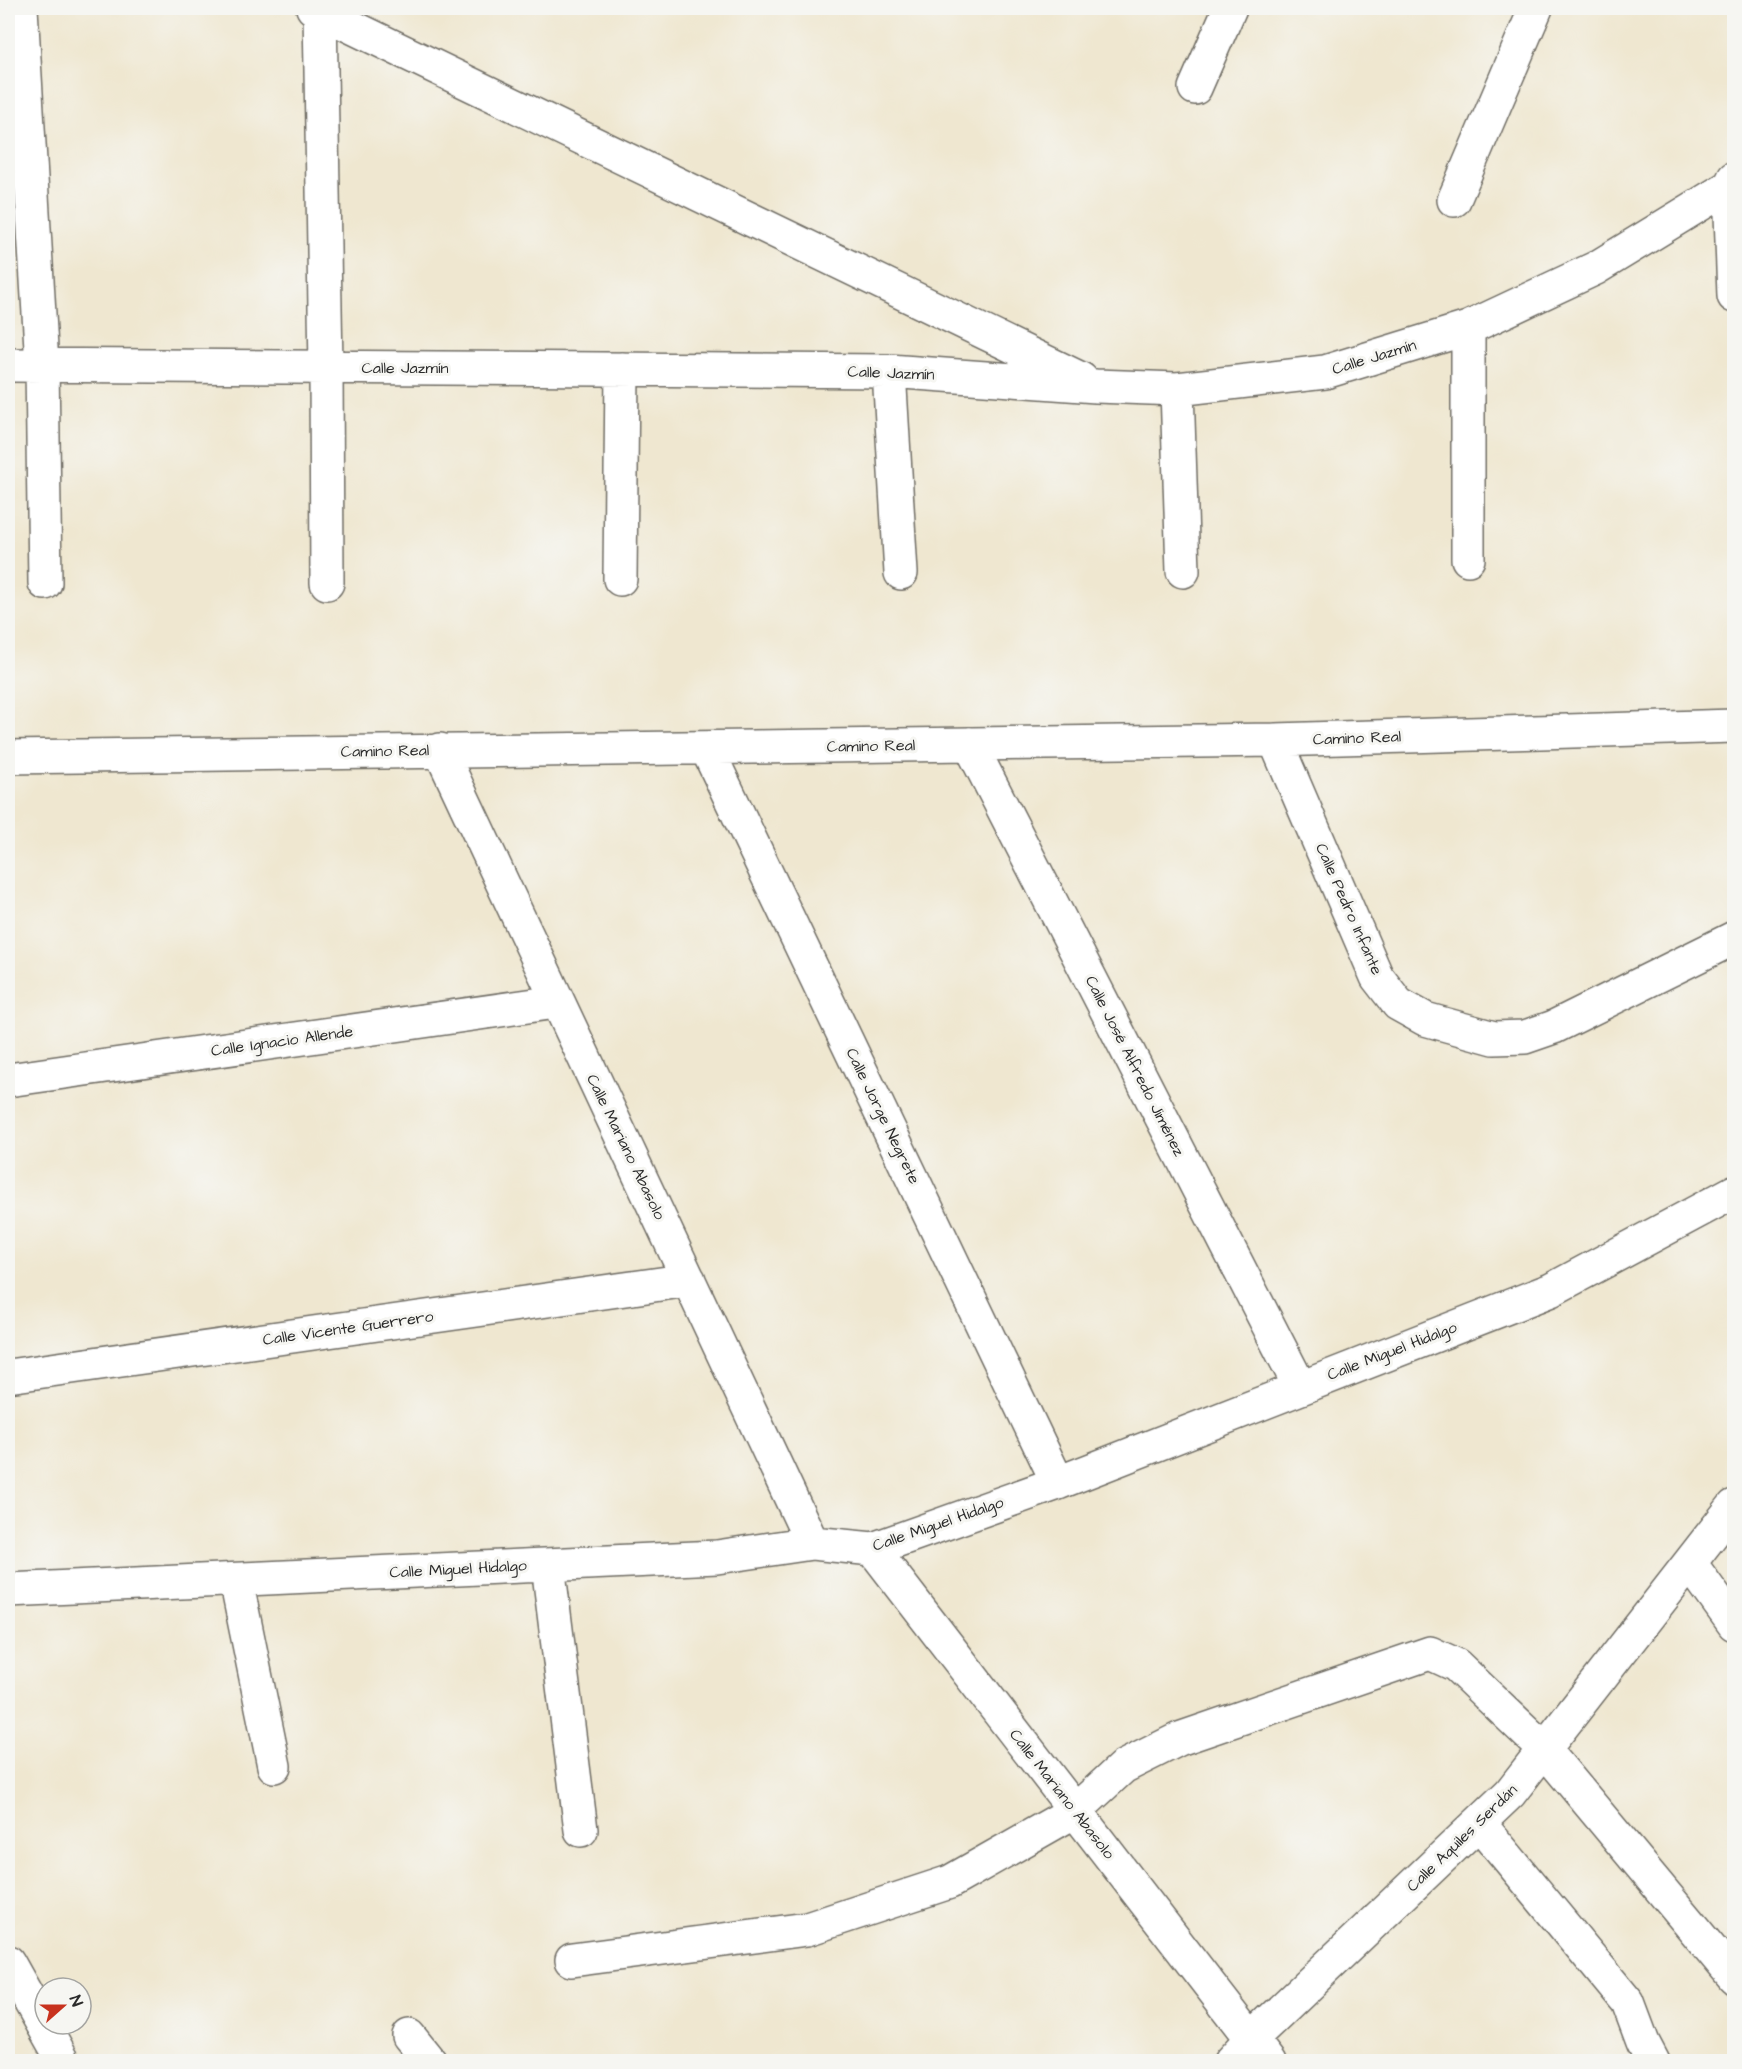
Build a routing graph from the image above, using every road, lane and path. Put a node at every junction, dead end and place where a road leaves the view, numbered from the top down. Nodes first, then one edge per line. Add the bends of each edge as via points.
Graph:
1 (21, 8) edge
2 (1230, 8) edge
3 (1536, 8) edge
4 (317, 9) edge
5 (1195, 88) dead end
6 (1732, 182) edge
7 (1454, 200) dead end
8 (1734, 296) edge
9 (1468, 328) junction
10 (8, 365) edge
11 (42, 365) junction
12 (326, 368) junction
13 (622, 369) junction
14 (889, 371) junction
15 (1096, 386) junction
16 (1178, 389) junction
17 (1468, 559) dead end
18 (1183, 571) dead end
19 (902, 573) dead end
20 (620, 579) dead end
21 (45, 583) dead end
22 (327, 583) dead end
23 (1734, 726) edge
24 (1275, 740) junction
25 (970, 744) junction
26 (707, 749) junction
27 (440, 750) junction
28 (8, 757) edge
29 (1734, 938) edge
30 (556, 1002) junction
31 (8, 1080) edge
32 (1734, 1192) edge
33 (689, 1280) junction
34 (8, 1376) edge
35 (1300, 1387) junction
36 (1058, 1483) junction
37 (1734, 1506) edge
38 (812, 1544) junction
39 (873, 1549) junction
40 (1690, 1563) junction
41 (548, 1565) junction
42 (236, 1580) junction
43 (8, 1590) edge
44 (1734, 1624) edge
45 (1545, 1749) junction
46 (274, 1766) dead end
47 (1075, 1811) junction
48 (1479, 1823) junction
49 (581, 1830) dead end
50 (572, 1960) dead end
51 (8, 1962) edge
52 (1734, 1977) edge
53 (409, 2036) dead end
54 (1250, 2054) edge
55 (64, 2061) edge
56 (430, 2061) edge
57 (1653, 2061) edge

1 - 11 street
2 - 5 street
3 - 7 street
4 - 12 street
4 - 15 street
6 - 8 street
6 - 9 street, Calle Jazmín via 1596,268
9 - 16 street, Calle Jazmín via 1325,372
9 - 17 street
10 - 11 street, Calle Jazmín
11 - 12 street, Calle Jazmín
11 - 21 street
12 - 13 street, Calle Jazmín
12 - 22 street
13 - 14 street, Calle Jazmín
13 - 20 street
14 - 15 street, Calle Jazmín
14 - 19 street
15 - 16 street, Calle Jazmín
16 - 18 street
23 - 24 street, Camino Real
24 - 25 street, Camino Real
24 - 29 street, Calle Pedro Infante via 1377,977 1398,1004 1425,1019 1494,1038 1525,1037 1554,1027
25 - 26 street, Camino Real
25 - 35 street, Calle José Alfredo Jiménez
26 - 27 street, Camino Real
26 - 36 street, Calle Jorge Negrete
27 - 28 street, Camino Real
27 - 30 street, Calle Mariano Abasolo
30 - 31 street, Calle Ignacio Allende
30 - 33 street, Calle Mariano Abasolo
32 - 35 street, Calle Miguel Hidalgo via 1551,1290
33 - 34 street, Calle Vicente Guerrero
33 - 38 street, Calle Mariano Abasolo
35 - 36 street, Calle Miguel Hidalgo
36 - 39 street, Calle Miguel Hidalgo
37 - 40 street, Calle Aquiles Serdán
38 - 39 street, Calle Miguel Hidalgo
38 - 41 street, Calle Miguel Hidalgo via 717,1557
39 - 47 street, Calle Mariano Abasolo
40 - 44 street
40 - 45 street, Calle Aquiles Serdán
41 - 42 street, Calle Miguel Hidalgo
41 - 49 street
42 - 43 street, Calle Miguel Hidalgo
42 - 46 street
45 - 47 street via 1456,1665 1430,1653 1179,1739 1123,1767
45 - 48 street, Calle Aquiles Serdán via 1510,1793
45 - 52 street
47 - 50 street via 950,1882 807,1929
47 - 54 street, Calle Mariano Abasolo
48 - 54 street, Calle Aquiles Serdán
48 - 57 street via 1628,2003
51 - 55 street
53 - 56 street

